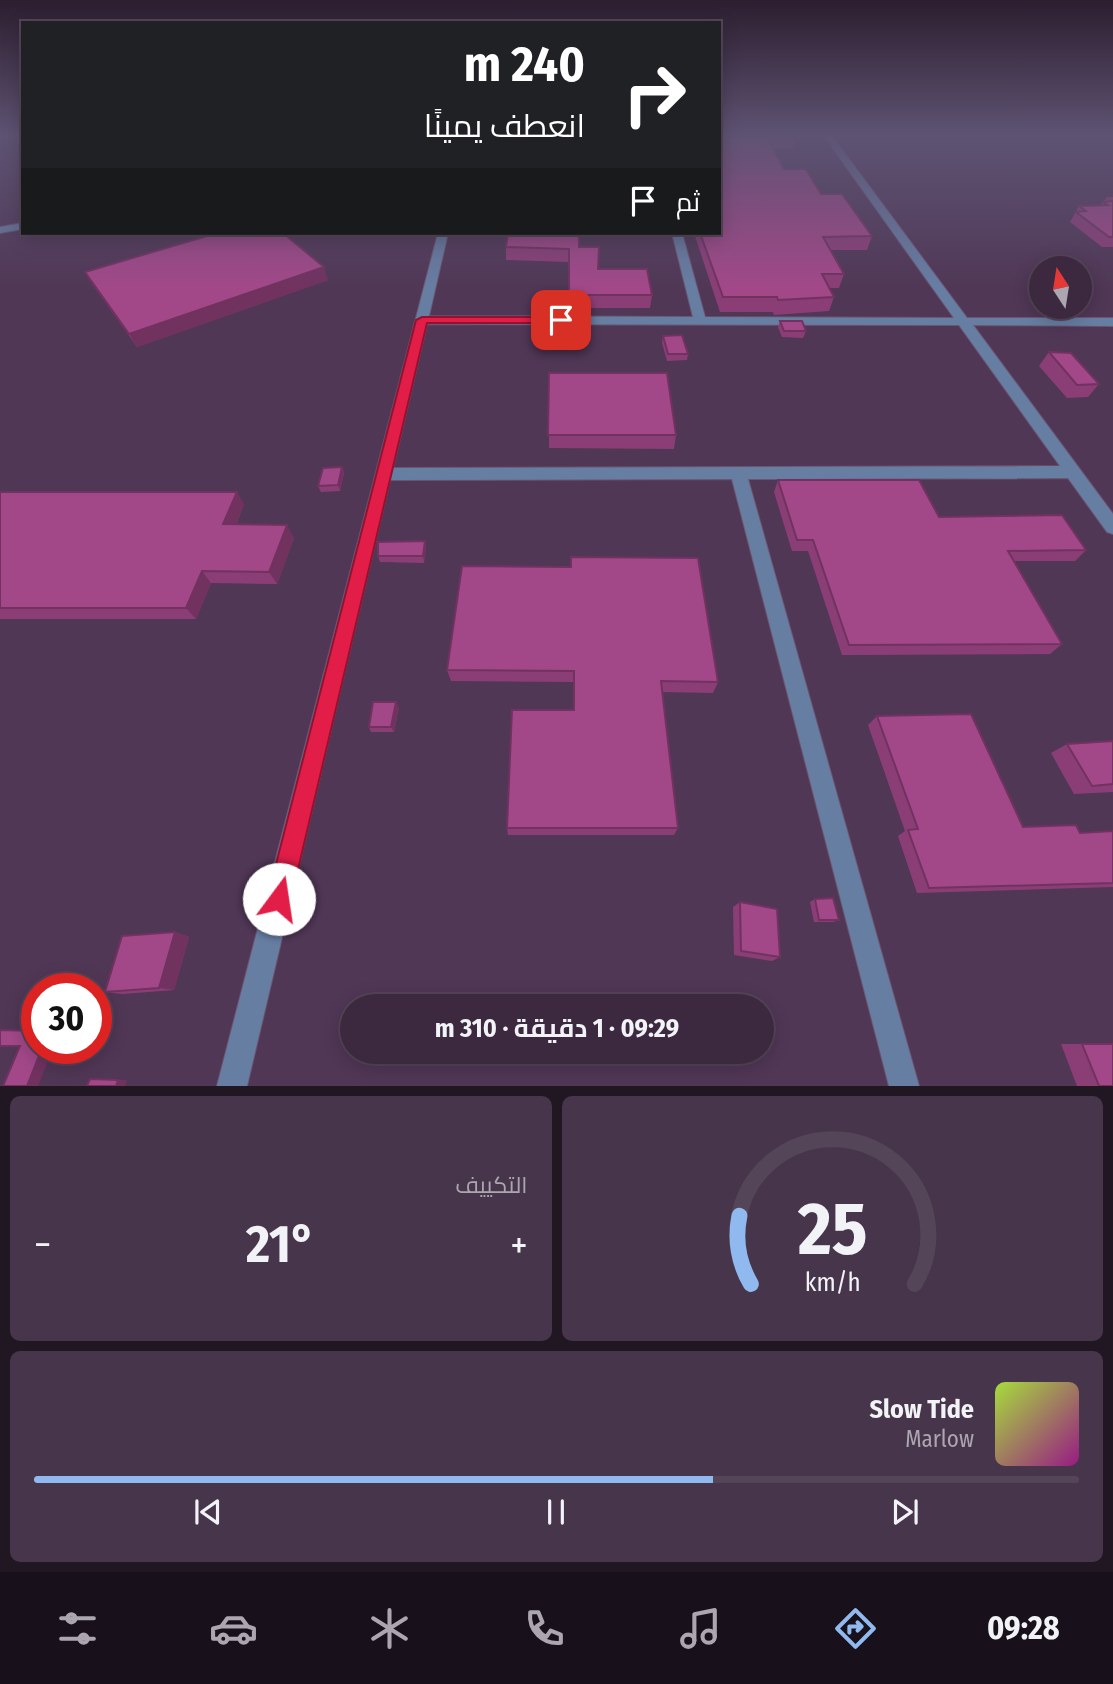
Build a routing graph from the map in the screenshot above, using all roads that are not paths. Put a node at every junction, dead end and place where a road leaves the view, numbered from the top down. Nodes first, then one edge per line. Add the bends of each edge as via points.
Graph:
1 (865, 187) edge
2 (21, 226) edge
3 (0, 230) edge
4 (443, 235) edge
5 (678, 235) edge
6 (422, 320) junction
7 (700, 321) junction
8 (964, 322) junction
9 (1113, 322) edge
10 (1073, 472) junction
11 (385, 474) junction
12 (739, 474) junction
13 (1113, 527) edge
14 (232, 1086) edge
15 (904, 1086) edge

1 - 8 street
2 - 3 street
4 - 6 street
5 - 7 street
6 - 7 street
6 - 11 street
7 - 8 street
8 - 9 street
8 - 10 street
10 - 12 street
10 - 13 street
11 - 12 street
11 - 14 street
12 - 15 street

